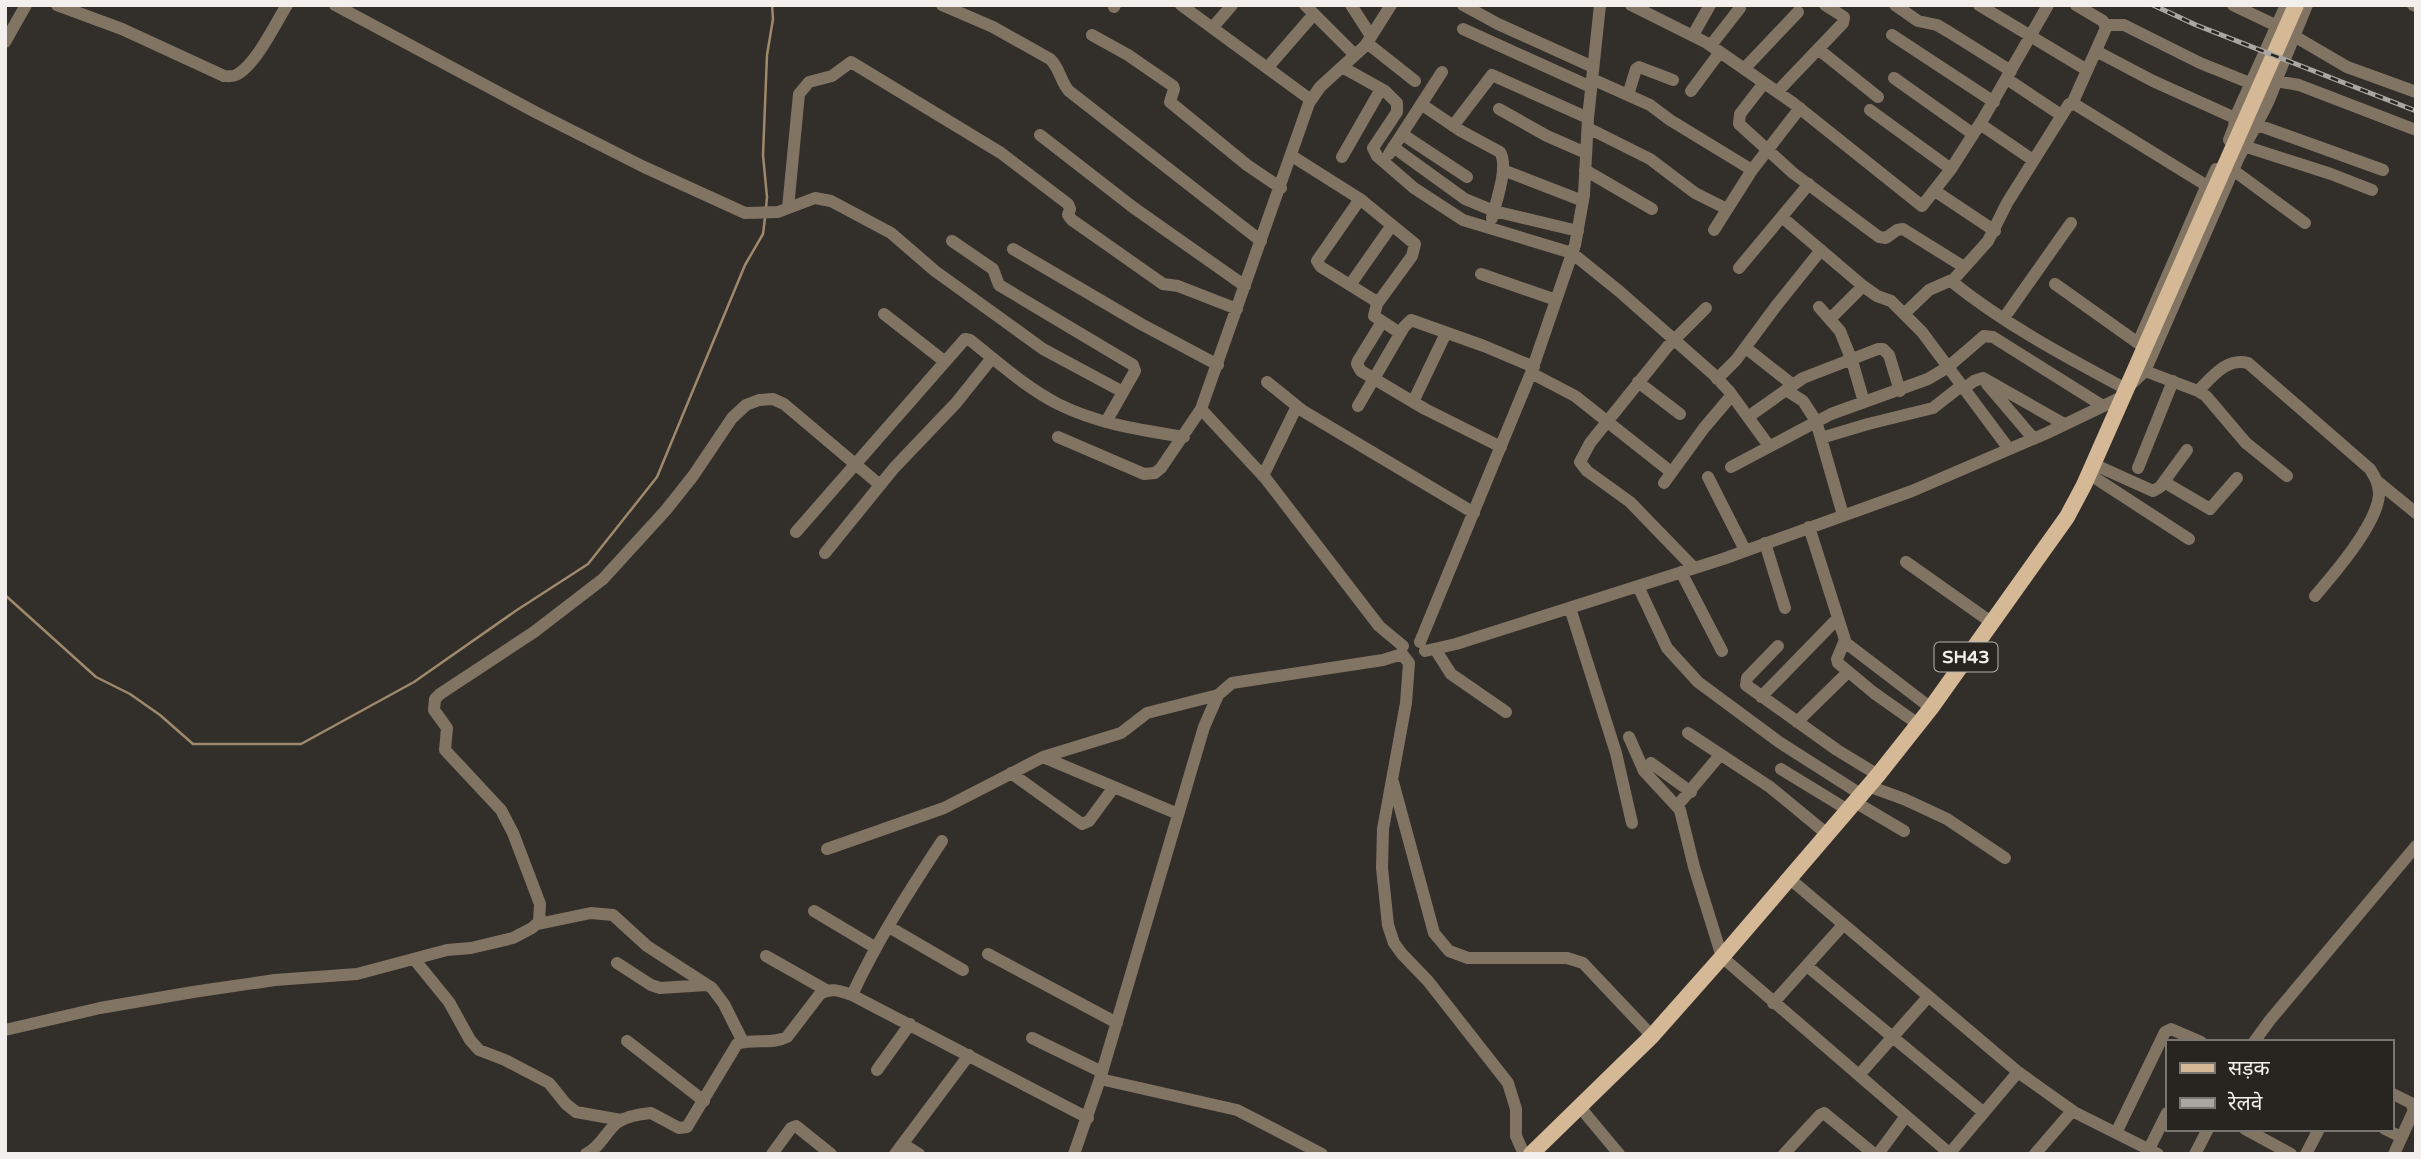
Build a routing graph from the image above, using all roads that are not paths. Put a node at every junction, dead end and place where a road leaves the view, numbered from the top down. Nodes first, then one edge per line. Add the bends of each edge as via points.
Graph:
1 (26, 5) edge
2 (57, 5) edge
3 (287, 5) edge
4 (335, 5) edge
5 (942, 5) edge
6 (1181, 5) edge
7 (1232, 5) edge
8 (1351, 5) edge
9 (1391, 5) edge
10 (1463, 5) edge
11 (1600, 5) edge
12 (1631, 5) edge
13 (1710, 5) edge
14 (1825, 5) edge
15 (1895, 5) edge
16 (1979, 5) edge
17 (2048, 5) edge
18 (2076, 5) edge
19 (2233, 5) edge
20 (2286, 5) edge
21 (2296, 5) edge
22 (2307, 5) edge
23 (1740, 8) dead end
24 (1310, 10) edge
25 (1798, 12) dead end
26 (2106, 25) junction
27 (1213, 27) junction
28 (1463, 29) dead end
29 (2287, 29) junction
30 (1092, 35) dead end
31 (1693, 35) junction
32 (1892, 35) dead end
33 (2030, 37) junction
34 (1369, 39) junction
35 (5, 42) edge
36 (1715, 49) junction
37 (1818, 49) junction
38 (2096, 51) junction
39 (1355, 55) junction
40 (1268, 66) junction
41 (1342, 67) junction
42 (1744, 69) junction
43 (2087, 70) junction
44 (1442, 72) dead end
45 (2009, 75) junction
46 (1592, 78) junction
47 (1894, 78) dead end
48 (2275, 78) junction
49 (1673, 80) dead end
50 (1415, 81) dead end
51 (1764, 83) junction
52 (2250, 83) junction
53 (1381, 89) junction
54 (1691, 91) dead end
55 (1777, 92) junction
56 (2416, 92) edge
57 (1628, 95) junction
58 (1878, 97) dead end
59 (1311, 100) junction
60 (1993, 102) junction
61 (1421, 104) junction
62 (2072, 104) junction
63 (1499, 108) dead end
64 (1800, 108) junction
65 (1870, 110) dead end
66 (2061, 115) junction
67 (2235, 118) junction
68 (1588, 123) junction
69 (2255, 124) junction
70 (1453, 126) junction
71 (1977, 129) junction
72 (2416, 130) edge
73 (1402, 134) junction
74 (1040, 135) dead end
75 (1393, 147) junction
76 (2247, 147) junction
77 (1767, 150) junction
78 (1586, 153) junction
79 (1292, 156) junction
80 (1342, 157) dead end
81 (2033, 160) junction
82 (1384, 163) junction
83 (1951, 169) junction
84 (1503, 170) junction
85 (1586, 170) junction
86 (1752, 170) junction
87 (2233, 170) junction
88 (2383, 170) dead end
89 (1467, 177) dead end
90 (1809, 184) junction
91 (2208, 184) junction
92 (1281, 188) junction
93 (2372, 190) dead end
94 (1935, 191) junction
95 (1360, 199) junction
96 (1583, 201) junction
97 (1652, 209) dead end
98 (1727, 209) junction
99 (783, 210) junction
100 (1494, 211) junction
101 (1783, 218) junction
102 (2071, 223) dead end
103 (2305, 223) dead end
104 (1392, 225) junction
105 (1490, 229) junction
106 (1714, 229) dead end
107 (1995, 230) junction
108 (1578, 231) junction
109 (952, 241) dead end
110 (1262, 241) junction
111 (1013, 249) dead end
112 (1821, 250) junction
113 (1572, 253) junction
114 (1964, 267) junction
115 (1739, 268) dead end
116 (1481, 274) dead end
117 (1951, 281) junction
118 (2055, 284) dead end
119 (1350, 285) junction
120 (1245, 286) junction
121 (1863, 286) junction
122 (1556, 300) junction
123 (1377, 304) junction
124 (1819, 307) dead end
125 (1706, 308) dead end
126 (1237, 309) junction
127 (884, 314) dead end
128 (1904, 314) junction
129 (1830, 318) junction
130 (2004, 318) junction
131 (1382, 322) junction
132 (1400, 333) junction
133 (1446, 333) junction
134 (1675, 339) junction
135 (2138, 343) junction
136 (1746, 348) junction
137 (992, 358) junction
138 (944, 360) junction
139 (1852, 360) junction
140 (1218, 365) junction
141 (1948, 367) junction
142 (1532, 370) junction
143 (2145, 371) junction
144 (1983, 378) junction
145 (1717, 379) junction
146 (1374, 380) junction
147 (2173, 381) junction
148 (1267, 382) dead end
149 (1638, 382) junction
150 (1789, 388) junction
151 (1962, 388) junction
152 (1900, 391) junction
153 (2198, 391) junction
154 (1123, 393) junction
155 (2124, 393) junction
156 (1732, 395) junction
157 (1413, 402) junction
158 (1864, 402) junction
159 (1297, 406) junction
160 (1358, 406) dead end
161 (2103, 406) junction
162 (1201, 409) junction
163 (1680, 414) dead end
164 (1748, 417) junction
165 (1816, 421) junction
166 (1106, 422) junction
167 (1607, 422) junction
168 (2064, 424) junction
169 (1058, 437) dead end
170 (1184, 437) junction
171 (1821, 438) junction
172 (2033, 438) junction
173 (1769, 446) junction
174 (1501, 447) junction
175 (2009, 449) junction
176 (2187, 450) dead end
177 (854, 464) junction
178 (1731, 467) dead end
179 (2138, 468) dead end
180 (2091, 469) junction
181 (1263, 476) junction
182 (2287, 476) dead end
183 (1708, 478) dead end
184 (2237, 478) dead end
185 (2164, 482) junction
186 (2378, 482) junction
187 (880, 485) junction
188 (1474, 513) junction
189 (2416, 513) edge
190 (1843, 515) junction
191 (1809, 527) junction
192 (796, 532) dead end
193 (2189, 539) dead end
194 (1765, 543) junction
195 (1745, 550) junction
196 (825, 553) dead end
197 (1906, 562) dead end
198 (1688, 570) junction
199 (1638, 586) junction
200 (2315, 596) dead end
201 (1570, 608) junction
202 (1785, 608) dead end
203 (1838, 618) junction
204 (1991, 622) junction
205 (1845, 640) junction
206 (1778, 646) dead end
207 (1427, 647) junction
208 (1722, 651) dead end
209 (1405, 654) junction
210 (1848, 672) junction
211 (1218, 695) junction
212 (1760, 697) junction
213 (1931, 708) junction
214 (1506, 712) dead end
215 (1797, 722) junction
216 (1918, 724) junction
217 (1688, 733) dead end
218 (1629, 737) dead end
219 (1720, 755) junction
220 (1043, 757) junction
221 (1651, 763) dead end
222 (1780, 769) dead end
223 (1011, 773) junction
224 (1391, 775) junction
225 (1114, 787) junction
226 (1691, 792) junction
227 (1862, 794) junction
228 (1677, 806) junction
229 (1178, 814) junction
230 (1632, 824) dead end
231 (1904, 831) dead end
232 (1827, 834) junction
233 (942, 841) dead end
234 (2416, 846) edge
235 (827, 849) dead end
236 (2005, 859) dead end
237 (1790, 879) junction
238 (814, 911) dead end
239 (539, 921) junction
240 (1843, 925) junction
241 (889, 927) junction
242 (876, 948) junction
243 (988, 954) dead end
244 (766, 956) dead end
245 (1722, 957) junction
246 (414, 959) junction
247 (617, 963) dead end
248 (1807, 966) junction
249 (963, 970) dead end
250 (707, 985) junction
251 (826, 990) junction
252 (852, 995) junction
253 (1928, 997) junction
254 (1773, 1003) junction
255 (1117, 1023) junction
256 (910, 1024) junction
257 (5, 1030) edge
258 (1652, 1036) junction
259 (1893, 1037) junction
260 (1032, 1038) dead end
261 (2196, 1040) edge
262 (2256, 1040) edge
263 (626, 1041) dead end
264 (743, 1042) junction
265 (969, 1055) junction
266 (877, 1070) dead end
267 (2018, 1072) junction
268 (1859, 1075) junction
269 (1101, 1076) junction
270 (2393, 1094) edge
271 (704, 1101) junction
272 (1579, 1107) junction
273 (2073, 1111) junction
274 (1983, 1112) junction
275 (1906, 1116) junction
276 (2166, 1116) edge
277 (1088, 1118) junction
278 (621, 1120) junction
279 (2207, 1131) edge
280 (2253, 1131) edge
281 (2318, 1131) edge
282 (2389, 1131) edge
283 (2116, 1133) junction
284 (2401, 1138) junction
285 (899, 1149) edge
286 (1792, 1151) edge
287 (2153, 1152) edge
288 (586, 1154) edge
289 (772, 1154) edge
290 (831, 1154) edge
291 (919, 1154) edge
292 (1074, 1154) edge
293 (1322, 1154) edge
294 (1524, 1154) edge
295 (1531, 1154) edge
296 (1619, 1154) edge
297 (1876, 1154) edge
298 (1949, 1154) edge
299 (2035, 1154) edge
300 (2195, 1154) edge
301 (2291, 1154) edge
302 (2306, 1154) edge
303 (2394, 1154) edge

1 - 35 street
2 - 3 street via 231,77 256,56
4 - 99 street via 644,167 745,213
5 - 110 street via 1050,59 1069,91
6 - 27 street
7 - 27 street
8 - 34 street
9 - 34 street
10 - 46 street
11 - 46 street
12 - 31 street
13 - 31 street
14 - 37 street via 1845,20
15 - 45 street via 1949,32
16 - 33 street
17 - 33 street
18 - 26 street
19 - 29 street
20 - 29 street
21 - 29 main road, SH43
22 - 29 street
23 - 36 street
24 - 39 street
24 - 40 street
25 - 42 street
26 - 38 street
26 - 52 street via 2124,25
27 - 40 street
28 - 46 street
29 - 48 main road, SH43
29 - 52 street
29 - 56 street via 2347,67
30 - 92 street via 1173,86 1170,102
31 - 36 street
32 - 60 street
33 - 43 street
33 - 45 street
34 - 39 street
34 - 50 street
36 - 42 street
36 - 54 street
37 - 55 street
37 - 58 street
38 - 43 street
38 - 67 street
39 - 41 street
40 - 59 street
41 - 53 street
41 - 59 street
42 - 51 street
43 - 62 street
44 - 61 street
45 - 60 street
45 - 66 street
46 - 57 street
46 - 68 street
47 - 71 street
48 - 69 street via 2273,94
48 - 72 street
48 - 155 main road, SH43
49 - 57 street via 1639,67
51 - 55 street
51 - 77 street via 1737,121
52 - 67 street
53 - 80 street
53 - 82 street via 1398,107 1373,148
55 - 64 street
57 - 86 street
59 - 79 street
60 - 71 street
61 - 70 street
61 - 73 street
62 - 66 street
62 - 91 street
63 - 78 street
64 - 77 street
64 - 94 street via 1917,204 1925,204
65 - 83 street
66 - 81 street
67 - 91 street
68 - 70 street via 1492,75
68 - 78 street
68 - 98 street
69 - 76 street
69 - 88 street
70 - 84 street via 1500,152
71 - 81 street
71 - 83 street
73 - 75 street
73 - 89 street
74 - 120 street
75 - 82 street
75 - 100 street via 1465,199
76 - 87 street
76 - 93 street
77 - 86 street
77 - 90 street
78 - 85 street
79 - 92 street
79 - 95 street
81 - 107 street
82 - 105 street via 1435,203
83 - 94 street
84 - 96 street
84 - 100 street
85 - 96 street
85 - 97 street
86 - 98 street
87 - 103 street
87 - 143 street
90 - 101 street
90 - 114 street via 1879,237 1903,229
91 - 135 street
92 - 110 street
94 - 107 street
95 - 104 street
95 - 119 street via 1317,261
96 - 108 street
98 - 106 street
99 - 126 street via 799,94 809,82 832,76 851,62 1001,153 1068,204 1072,220 1163,285 1178,286
99 - 154 street via 820,198 886,230 1043,349
100 - 105 street
100 - 108 street
101 - 112 street
101 - 115 street
102 - 130 street
104 - 119 street
104 - 123 street via 1412,241 1415,252
105 - 113 street
107 - 114 street
108 - 113 street
109 - 154 street via 996,271 999,285 1133,365 1135,372
110 - 120 street
111 - 140 street
112 - 121 street
112 - 136 street
113 - 122 street
113 - 134 street
114 - 117 street
116 - 122 street
117 - 128 street via 1929,290
117 - 130 street
118 - 135 street
119 - 123 street
120 - 126 street
121 - 128 street
121 - 129 street
122 - 142 street
123 - 131 street via 1373,313
124 - 129 street
125 - 134 street
126 - 140 street
127 - 138 street
128 - 141 street
129 - 139 street
130 - 155 street
131 - 132 street
131 - 146 street via 1357,364
132 - 133 street via 1411,320
132 - 146 street
133 - 142 street
133 - 157 street
134 - 145 street
134 - 149 street
135 - 155 street via 2125,373
136 - 145 street
136 - 150 street
137 - 138 street via 965,339
137 - 166 street via 1058,404
137 - 187 street
138 - 177 street
139 - 150 street
139 - 152 street via 1883,349
139 - 158 street
140 - 162 street
141 - 151 street
141 - 152 street
141 - 161 street via 1974,342 1989,335
142 - 167 street
142 - 174 street
143 - 147 street
143 - 155 street
144 - 151 street
144 - 168 street
144 - 172 street
145 - 156 street
146 - 157 street
146 - 160 street
147 - 153 street
147 - 179 street
148 - 159 street
149 - 163 street
149 - 167 street
150 - 164 street
150 - 165 street
151 - 171 street via 1933,408
151 - 175 street
152 - 158 street
153 - 182 street via 2246,443
153 - 186 street via 2228,364 2248,363 2370,469
154 - 166 street
155 - 161 street
155 - 180 main road, SH43
156 - 164 street
156 - 167 street via 1667,477
157 - 174 street
158 - 165 street
159 - 181 street
159 - 188 street
161 - 168 street
162 - 170 street
162 - 181 street
164 - 173 street
165 - 171 street
165 - 173 street
166 - 170 street
167 - 198 street via 1580,457 1582,468 1630,502
168 - 172 street
169 - 170 street via 1150,474 1161,468
171 - 190 street
172 - 175 street
173 - 178 street
174 - 188 street
175 - 190 street
176 - 185 street
177 - 187 street
177 - 192 street
177 - 239 street via 784,404 773,399 747,405 732,418 666,510 604,579 435,699 434,710 447,728 445,750 496,802 513,833 540,904
180 - 185 street via 2148,490 2156,491
180 - 193 street
180 - 204 main road, SH43 via 2067,516
181 - 209 street
183 - 195 street
184 - 185 street via 2210,509
186 - 189 street
186 - 200 street via 2374,513 2343,564
187 - 196 street
188 - 207 street
190 - 191 street
191 - 194 street
191 - 203 street
194 - 195 street
194 - 202 street
195 - 198 street
197 - 204 street
198 - 199 street
198 - 208 street
199 - 201 street
199 - 227 street via 1667,648 1698,682 1779,742
201 - 207 street
201 - 230 street via 1616,753
203 - 205 street
203 - 212 street
204 - 213 main road, SH43
205 - 210 street via 1837,659
205 - 213 street
206 - 212 street via 1745,682
207 - 209 street via 1413,640
207 - 209 street via 1421,661
207 - 214 street via 1451,674
209 - 211 street via 1240,681
209 - 224 street via 1406,703
210 - 215 street
210 - 216 street
211 - 220 street via 1147,713 1121,733
211 - 229 street
212 - 215 street
213 - 216 main road, SH43
215 - 227 street
216 - 227 main road, SH43
217 - 219 street
218 - 228 street via 1644,771
219 - 226 street
219 - 232 street
220 - 223 street
220 - 225 street
221 - 226 street
222 - 227 street
223 - 225 street via 1082,824
223 - 235 street via 944,808
224 - 258 street via 1434,933 1450,951 1468,958 1583,962
224 - 294 street via 1382,829 1391,934 1402,954 1508,1083 1516,1109 1516,1136
225 - 229 street
226 - 228 street
227 - 231 street
227 - 232 main road, SH43
227 - 236 street via 1904,799 1947,819
228 - 245 street
229 - 255 street
232 - 237 main road, SH43
233 - 241 street
234 - 262 street
237 - 240 street
237 - 245 main road, SH43
238 - 242 street
239 - 246 street via 513,938
239 - 250 street via 591,913 612,915 647,946
240 - 248 street
240 - 253 street
241 - 242 street
241 - 249 street
242 - 252 street
243 - 255 street
244 - 251 street
245 - 254 street
245 - 258 main road, SH43
246 - 257 street via 357,974 261,982 100,1007
246 - 278 street via 479,1050 549,1083 576,1112
247 - 250 street via 660,988
248 - 254 street
248 - 259 street
250 - 264 street via 719,995
251 - 252 street
251 - 264 street via 787,1037
252 - 256 street
253 - 259 street
253 - 267 street
254 - 268 street
255 - 269 street
256 - 265 street
256 - 266 street
258 - 272 main road, SH43
259 - 268 street
259 - 274 street
260 - 269 street
261 - 283 street via 2171,1029 2165,1032
263 - 271 street
264 - 271 street via 733,1048
265 - 277 street
265 - 285 street
267 - 273 street
267 - 274 street
268 - 275 street
269 - 277 street
269 - 293 street via 1237,1110
270 - 284 street via 2413,1107
271 - 278 street via 691,1123 682,1128 651,1112
272 - 295 main road, SH43
272 - 296 street
273 - 283 street
273 - 299 street
274 - 298 street
275 - 297 street
275 - 298 street
276 - 287 street
277 - 292 street
278 - 288 street
279 - 300 street
280 - 301 street
281 - 302 street
282 - 284 street
283 - 287 street
284 - 303 street
285 - 291 street
286 - 297 street via 1824,1113
289 - 290 street via 796,1126

